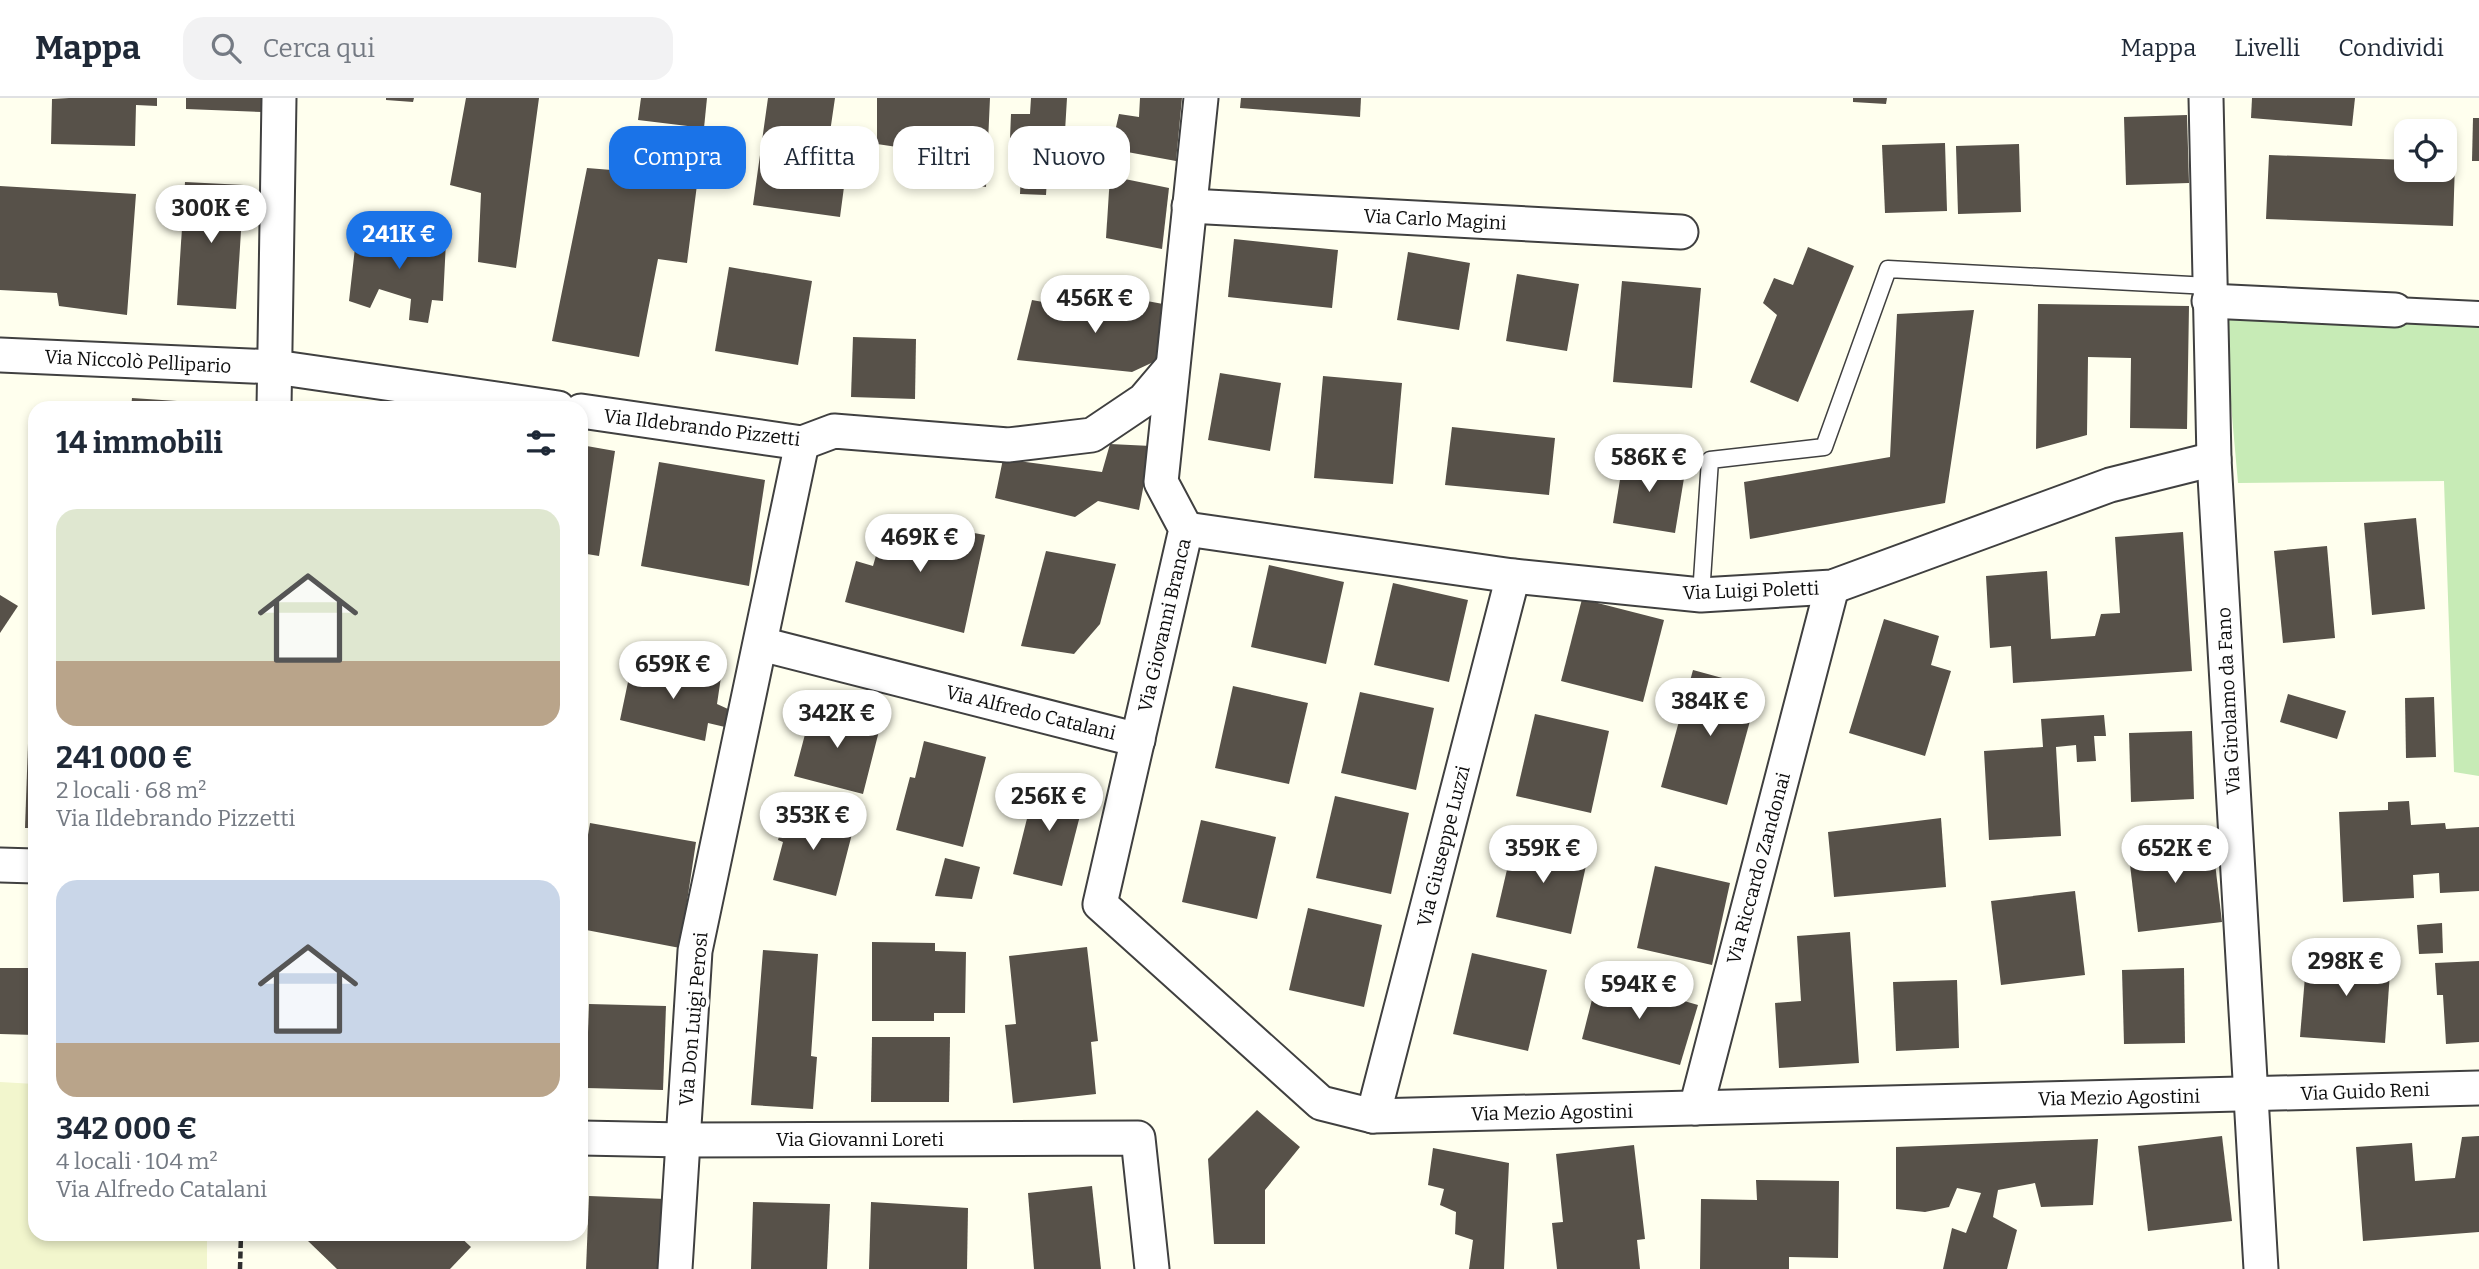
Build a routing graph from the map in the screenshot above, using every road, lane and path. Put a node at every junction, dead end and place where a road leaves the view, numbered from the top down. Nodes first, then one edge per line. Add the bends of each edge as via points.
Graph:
1 (279, 98) edge
2 (1201, 98) edge
3 (2206, 98) edge
4 (1189, 206) junction
5 (1681, 232) dead end
6 (2209, 294) junction
7 (2395, 310) joint
8 (2479, 314) edge
9 (0, 355) edge
10 (275, 367) junction
11 (1172, 367) junction
12 (274, 401) edge
13 (510, 401) edge
14 (588, 412) edge
15 (802, 443) junction
16 (2214, 459) junction
17 (1186, 529) junction
18 (1513, 576) junction
19 (1832, 587) junction
20 (1701, 595) junction
21 (761, 644) junction
22 (1138, 740) junction
23 (0, 865) edge
24 (28, 866) edge
25 (2479, 1088) edge
26 (2250, 1094) junction
27 (1696, 1108) junction
28 (1373, 1116) junction
29 (588, 1138) edge
30 (684, 1140) junction
31 (241, 1241) edge
32 (240, 1269) edge
33 (675, 1269) edge
34 (1153, 1269) edge
35 (2261, 1269) edge

1 - 10 street
2 - 4 street, Via Giovanni Branca
3 - 6 street, Via Girolamo da Fano
4 - 5 street, Via Carlo Magini
4 - 11 street, Via Giovanni Branca
6 - 7 street
6 - 16 street, Via Girolamo da Fano
6 - 20 lane via 1888,269 1824,447 1710,460
7 - 8 street
9 - 10 street, Via Niccolò Pellipario
10 - 12 street
10 - 13 street
11 - 15 street, Via Ildebrando Pizzetti via 1144,400 1092,435 1007,445 834,431
11 - 17 street, Via Giovanni Branca via 1161,482
14 - 15 street, Via Ildebrando Pizzetti
15 - 21 street, Via Don Luigi Perosi
16 - 19 street, Via Luigi Poletti via 2110,485
16 - 26 street, Via Girolamo da Fano
17 - 18 street, Via Luigi Poletti
17 - 22 street, Via Giovanni Branca
18 - 20 street, Via Luigi Poletti
18 - 28 street, Via Giuseppe Luzzi
19 - 20 street, Via Luigi Poletti
19 - 27 street, Via Riccardo Zandonai
21 - 22 street, Via Alfredo Catalani
21 - 30 street, Via Don Luigi Perosi via 695,951
22 - 28 street, Via Mezio Agostini via 1100,904 1321,1103
23 - 24 street
25 - 26 street, Via Guido Reni
26 - 27 street, Via Mezio Agostini
26 - 35 street, Via Girolamo da Fano
27 - 28 street, Via Mezio Agostini
29 - 30 street, Via Giovanni Loreti
30 - 33 street, Via Don Luigi Perosi
30 - 34 street, Via Giovanni Loreti via 1138,1138
31 - 32 path

